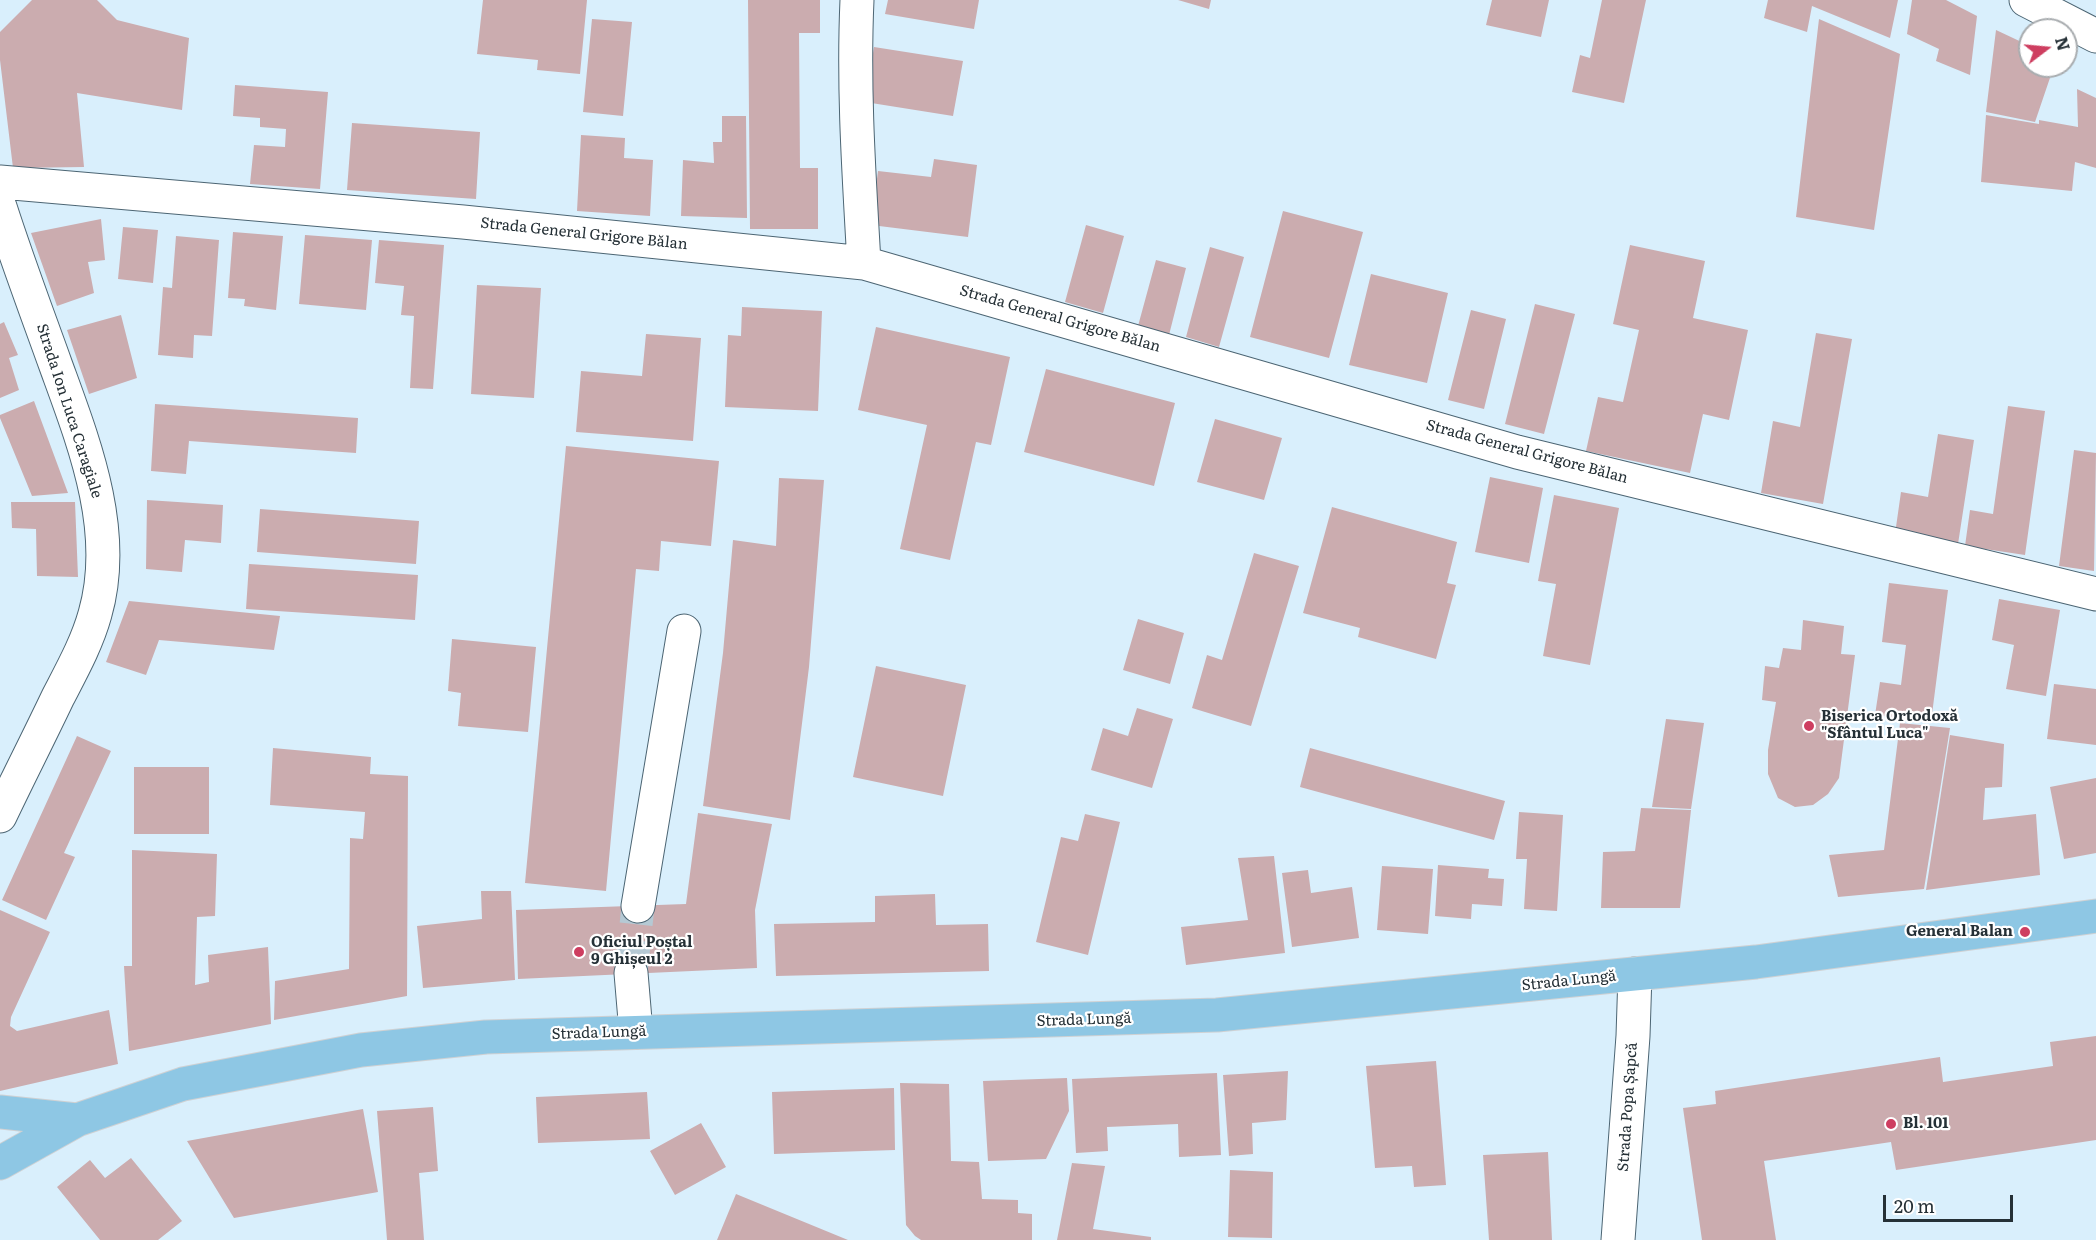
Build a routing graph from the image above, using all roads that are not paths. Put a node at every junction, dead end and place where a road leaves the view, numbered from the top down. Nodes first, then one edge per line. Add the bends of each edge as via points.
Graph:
1 (857, 0) edge
2 (2026, 0) edge
3 (2096, 36) edge
4 (0, 183) edge
5 (0, 207) edge
6 (864, 263) junction
7 (2096, 594) edge
8 (684, 631) dead end
9 (0, 816) edge
10 (638, 906) tunnel mouth
11 (2096, 916) edge
12 (631, 974) tunnel mouth
13 (1635, 974) junction
14 (636, 1032) junction
15 (0, 1112) edge
16 (77, 1120) junction
17 (0, 1162) edge
18 (1618, 1240) edge

1 - 6 street via 855,96
2 - 3 street
4 - 6 street, Strada General Grigore Bălan via 463,222
5 - 9 street, Strada Ion Luca Caragiale via 70,403 98,504 103,547 95,613 85,641
6 - 7 street, Strada General Grigore Bălan via 1517,452
8 - 10 street
11 - 13 main road, Strada Lungă via 1756,962
12 - 14 street
13 - 14 main road, Strada Lungă via 1217,1015
13 - 18 street, Strada Popa Șapcă
14 - 16 main road, Strada Lungă via 486,1037 361,1050 183,1084
15 - 16 main road, Strada Lungă
16 - 17 main road, Strada Lungă

